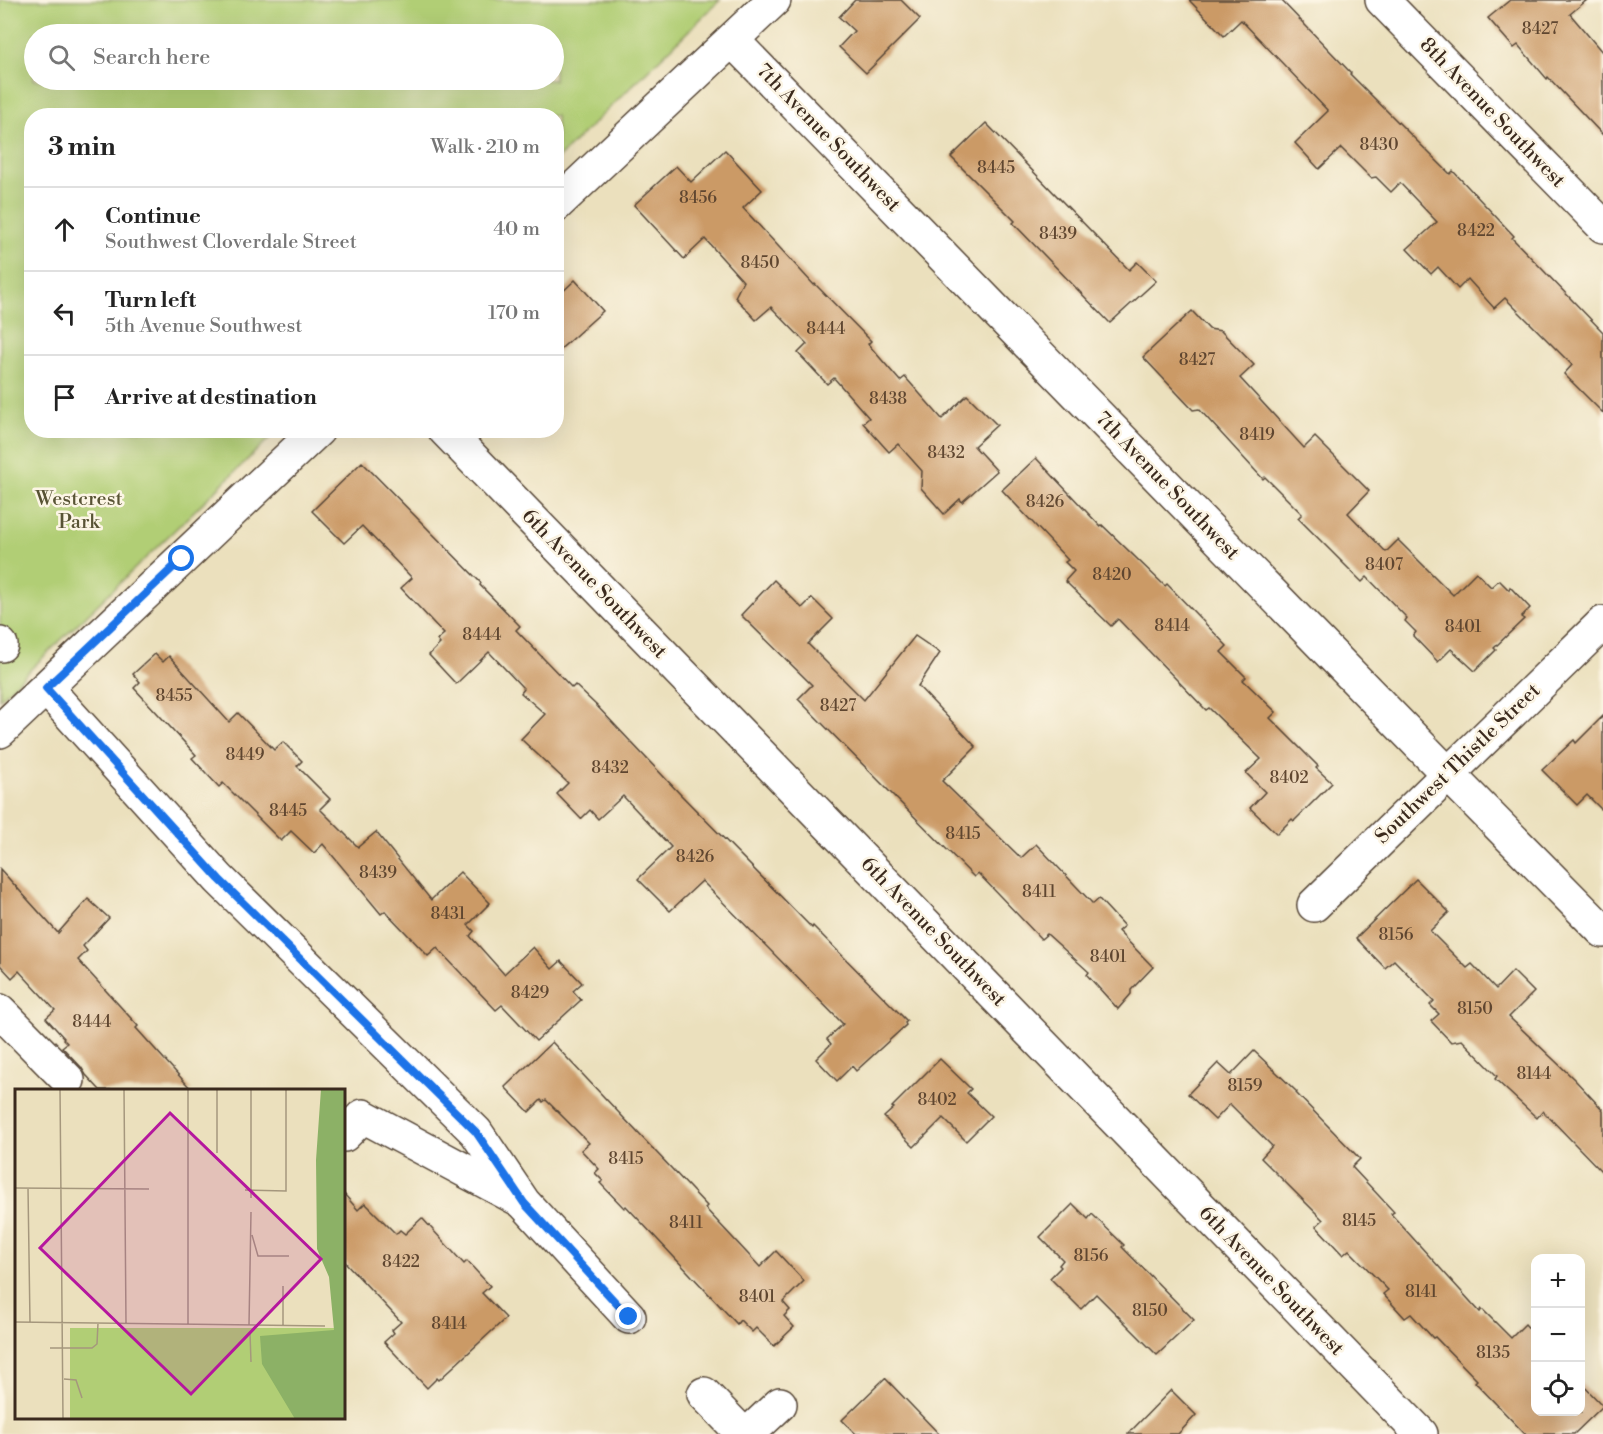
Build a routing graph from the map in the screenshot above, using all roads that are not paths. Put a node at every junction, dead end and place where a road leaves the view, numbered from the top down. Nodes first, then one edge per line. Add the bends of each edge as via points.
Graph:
1 (774, 0) edge
2 (1382, 0) edge
3 (732, 40) junction
4 (564, 198) edge
5 (1603, 226) edge
6 (310, 438) edge
7 (453, 438) edge
8 (1603, 623) edge
9 (46, 688) junction
10 (0, 731) edge
11 (1448, 774) junction
12 (1314, 905) dead end
13 (1603, 931) edge
14 (0, 1011) edge
15 (68, 1080) dead end
16 (345, 1134) edge
17 (524, 1203) junction
18 (629, 1317) dead end
19 (704, 1394) dead end
20 (780, 1404) dead end
21 (743, 1434) edge
22 (748, 1434) edge
23 (1420, 1434) edge

1 - 3 street
2 - 5 street, 8th Avenue Southwest
3 - 4 street
3 - 11 street, 7th Avenue Southwest
6 - 9 street
7 - 23 street, 6th Avenue Southwest
8 - 11 street, Southwest Thistle Street
9 - 10 street
9 - 17 street via 219,879 476,1132
11 - 12 street, Southwest Thistle Street
11 - 13 street, 7th Avenue Southwest
14 - 15 street
16 - 17 street via 363,1116
17 - 18 street
19 - 21 street
20 - 22 street

